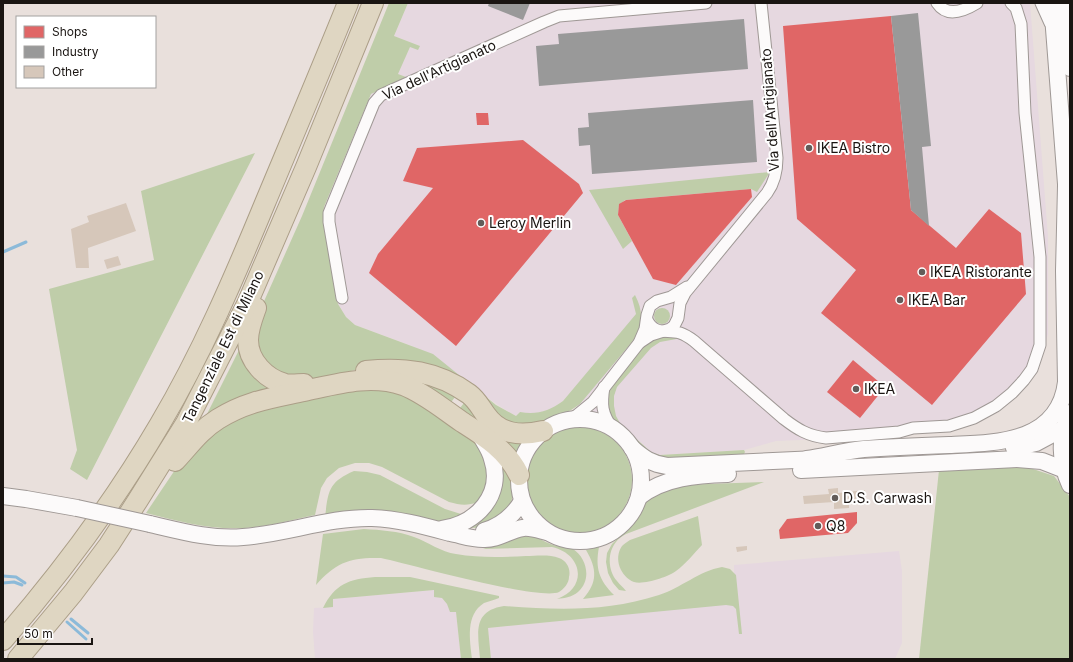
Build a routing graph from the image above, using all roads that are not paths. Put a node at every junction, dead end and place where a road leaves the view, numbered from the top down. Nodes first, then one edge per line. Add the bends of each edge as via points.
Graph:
1 (348, 3) edge
2 (373, 3) edge
3 (706, 3) edge
4 (761, 3) edge
5 (937, 3) edge
6 (977, 3) edge
7 (1011, 3) edge
8 (1041, 3) edge
9 (1052, 3) edge
10 (1065, 3) edge
11 (1054, 31) junction
12 (1070, 68) edge
13 (1066, 186) junction
14 (1070, 228) edge
15 (276, 235) junction
16 (692, 283) junction
17 (342, 298) dead end
18 (662, 300) junction
19 (678, 315) junction
20 (647, 320) junction
21 (662, 331) junction
22 (694, 341) junction
23 (639, 343) junction
24 (604, 386) junction
25 (1070, 413) edge
26 (572, 419) junction
27 (612, 428) junction
28 (1064, 428) junction
29 (544, 431) junction
30 (479, 433) junction
31 (632, 448) junction
32 (807, 459) junction
33 (1064, 470) junction
34 (519, 475) junction
35 (1070, 485) edge
36 (3, 496) edge
37 (638, 496) junction
38 (138, 500) junction
39 (522, 501) junction
40 (446, 532) junction
41 (547, 532) junction
42 (3, 640) edge
43 (18, 659) edge

1 - 42 highway, Tangenziale Est di Milano via 235,275 178,392 119,490 66,563
2 - 15 highway, Tangenziale Est di Milano
3 - 17 street, Via dell'Artigianato via 559,16 381,95 371,110 329,214
4 - 16 street, Via dell'Artigianato via 777,158 775,180
5 - 6 street via 950,13
7 - 22 street via 1016,8 1021,24 1025,113 1040,257 1040,345 1032,369 1020,384 996,406 974,418 949,426 815,437 789,423
8 - 11 street
9 - 11 main road
10 - 12 main road
11 - 13 main road
13 - 14 main road
13 - 32 main road via 1066,382 1061,404 1052,416 1027,435 1006,440 977,444 862,449
15 - 29 highway via 248,335 252,357 270,378 294,385 366,370 398,369 416,372 443,379 468,393 478,402 491,422 506,432 528,434
15 - 38 highway, Tangenziale Est di Milano via 222,355 186,423
16 - 18 street via 678,294
16 - 19 street via 682,298
18 - 19 street via 674,305
18 - 20 street via 650,306
19 - 21 street via 674,326
19 - 22 street via 683,328
20 - 21 street via 653,328
20 - 23 street
21 - 22 street via 682,334
21 - 23 street
23 - 24 street
24 - 26 street via 590,405
24 - 27 street via 603,409
25 - 28 main road
26 - 27 main road via 592,420
26 - 29 main road via 559,422
27 - 31 main road via 623,436
28 - 32 main road via 1036,443 1011,448
28 - 33 main road
29 - 34 main road via 532,440 524,453
30 - 34 highway via 506,455
30 - 38 highway via 421,394 403,385 385,381 359,380 286,394 245,405 212,423 194,438
30 - 40 main road via 494,466 491,494 482,509 470,520
31 - 32 main road via 646,460 667,466
31 - 37 main road via 640,469
33 - 35 main road
33 - 37 main road via 1042,461 1017,459 725,474 693,476 666,482
34 - 39 main road
36 - 40 main road, bridge via 227,538 255,536 351,519 377,518 398,520
37 - 41 main road via 627,518 604,536 576,541
38 - 43 highway, Tangenziale Est di Milano via 109,545 73,593
39 - 40 main road via 512,515 498,526 483,531
39 - 41 main road via 530,516
40 - 41 main road via 485,539 523,528

